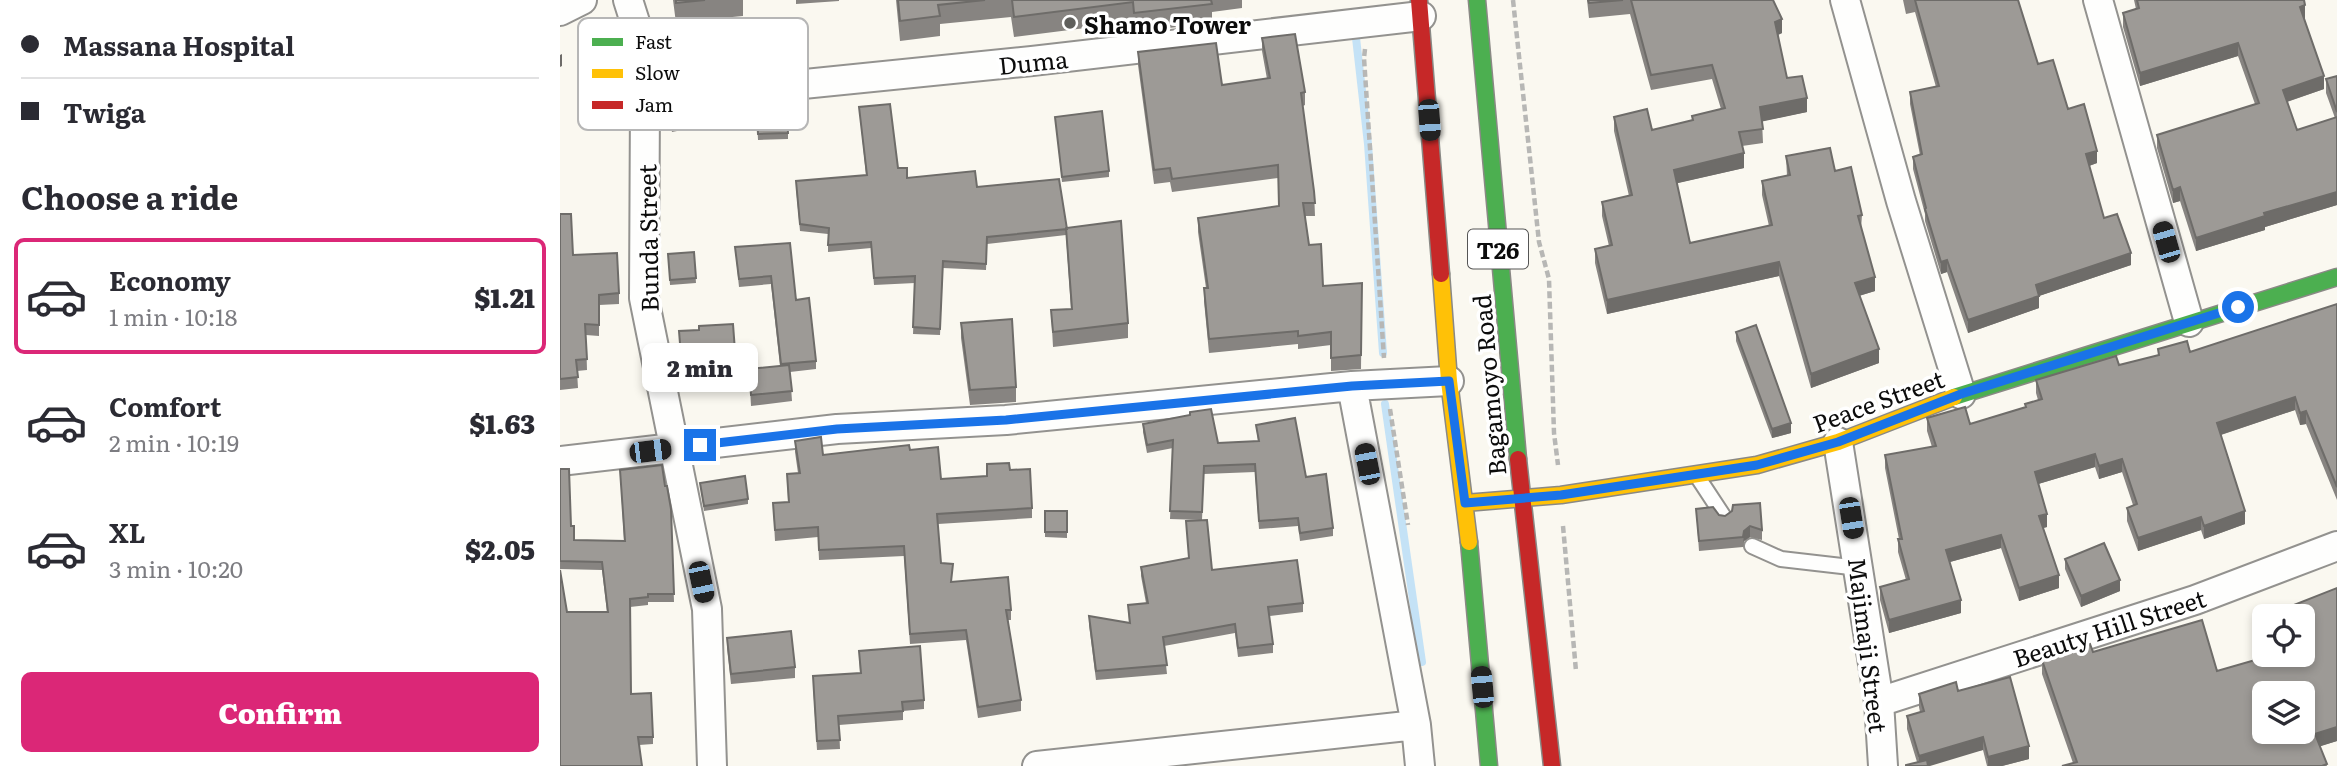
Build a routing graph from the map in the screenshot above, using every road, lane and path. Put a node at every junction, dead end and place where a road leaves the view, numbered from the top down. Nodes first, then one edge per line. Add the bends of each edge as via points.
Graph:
1 (582, 0) edge
2 (628, 0) edge
3 (1477, 0) edge
4 (1513, 0) edge
5 (1845, 0) edge
6 (2098, 0) edge
7 (1420, 8) edge
8 (560, 11) edge
9 (634, 18) edge
10 (808, 84) edge
11 (645, 130) edge
12 (2337, 277) edge
13 (2189, 322) junction
14 (1449, 381) junction
15 (1352, 386) junction
16 (1961, 394) junction
17 (1838, 442) junction
18 (673, 448) junction
19 (560, 461) edge
20 (1696, 475) junction
21 (1561, 495) junction
22 (1521, 498) junction
23 (1465, 503) junction
24 (1724, 517) edge
25 (1752, 546) dead end
26 (2337, 546) edge
27 (1860, 568) junction
28 (1576, 672) dead end
29 (1879, 702) junction
30 (1416, 725) junction
31 (712, 766) edge
32 (1037, 766) edge
33 (1420, 766) edge
34 (1489, 766) edge
35 (1552, 766) edge
36 (1883, 766) edge

1 - 8 street
2 - 9 street, Bunda Street
3 - 22 main road, Bagamoyo Road / T26
4 - 21 path via 1539,242 1549,279 1554,433
5 - 16 street
6 - 13 street
7 - 10 street, Duma via 1046,60
7 - 14 main road, Bagamoyo Road / T26
11 - 18 street, Bunda Street via 644,298
12 - 13 main road, Peace Street
13 - 16 main road, Peace Street
14 - 15 street
14 - 23 main road, Bagamoyo Road / T26
15 - 18 street via 1006,420 837,429
15 - 30 street
16 - 17 main road, Peace Street
17 - 20 main road, Peace Street via 1757,465
17 - 27 street, Majimaji Street
18 - 19 street
18 - 31 street, Bunda Street via 707,609
20 - 21 main road, Peace Street
20 - 24 lane
21 - 22 main road, Peace Street
21 - 28 path
22 - 23 main road, Peace Street
22 - 35 main road, Bagamoyo Road / T26
23 - 34 main road, Bagamoyo Road / T26
25 - 27 lane via 1781,559
26 - 29 street, Beauty Hill Street via 2194,600
27 - 29 street, Majimaji Street
29 - 36 street, Majimaji Street
30 - 32 street
30 - 33 street

